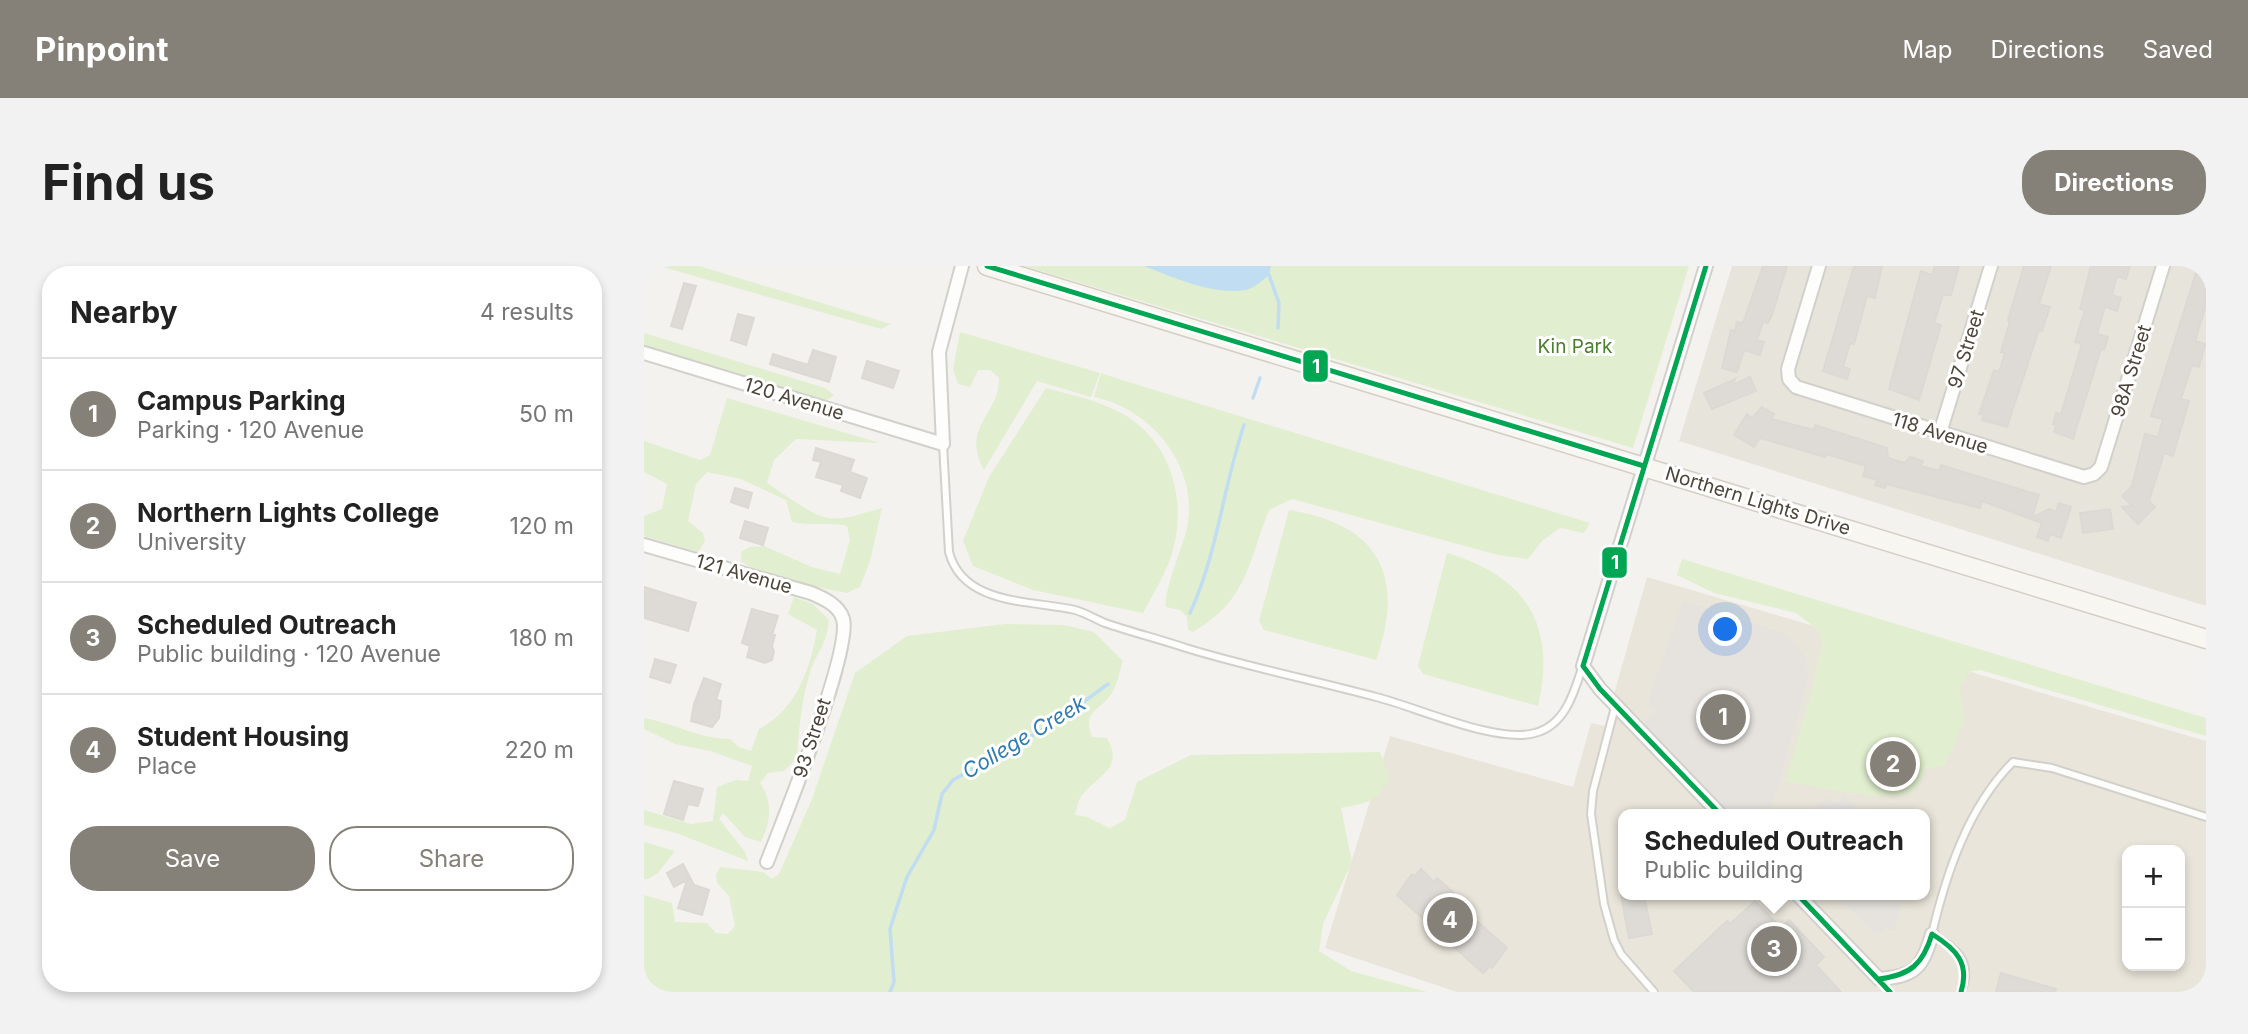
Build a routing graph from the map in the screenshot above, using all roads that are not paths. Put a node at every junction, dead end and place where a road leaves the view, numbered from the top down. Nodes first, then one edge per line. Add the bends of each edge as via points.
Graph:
1 (962, 266) edge
2 (987, 266) edge
3 (1706, 266) edge
4 (1819, 266) edge
5 (1991, 266) edge
6 (2163, 266) edge
7 (644, 353) edge
8 (1940, 433) junction
9 (943, 444) junction
10 (1644, 466) junction
11 (2094, 474) joint
12 (644, 545) edge
13 (839, 612) joint
14 (2129, 614) junction
15 (2206, 629) edge
16 (2206, 639) edge
17 (1583, 666) junction
18 (1616, 705) junction
19 (1715, 809) edge
20 (2206, 817) edge
21 (767, 862) dead end
22 (1803, 900) edge
23 (1932, 934) junction
24 (1880, 979) junction
25 (1654, 992) edge
26 (1890, 992) edge
27 (1961, 992) edge

1 - 9 street via 939,352
2 - 10 main road, Northern Lights Drive
3 - 10 street
4 - 8 street, 118 Avenue via 1790,359 1789,379 1807,392
5 - 8 street, 97 Street
6 - 11 street, 98A Street via 2105,455
7 - 9 street, 120 Avenue
8 - 11 street, 118 Avenue via 2084,477
9 - 17 lane via 953,567 965,580 995,596 1076,611 1198,651 1506,734 1537,733 1554,723 1571,704
10 - 14 main road, Northern Lights Drive
10 - 17 street
12 - 13 street, 121 Avenue via 811,593
13 - 21 street, 93 Street via 842,644 809,753
14 - 15 main road, Northern Lights Drive
14 - 16 main road, Northern Lights Drive
17 - 18 street
18 - 19 street
18 - 25 lane via 1593,792 1593,842 1614,940
20 - 23 lane via 2052,768 2013,762 1996,779 1956,851
22 - 24 street
23 - 24 street via 1922,964 1906,977
23 - 27 lane via 1957,949 1966,972
24 - 26 lane

